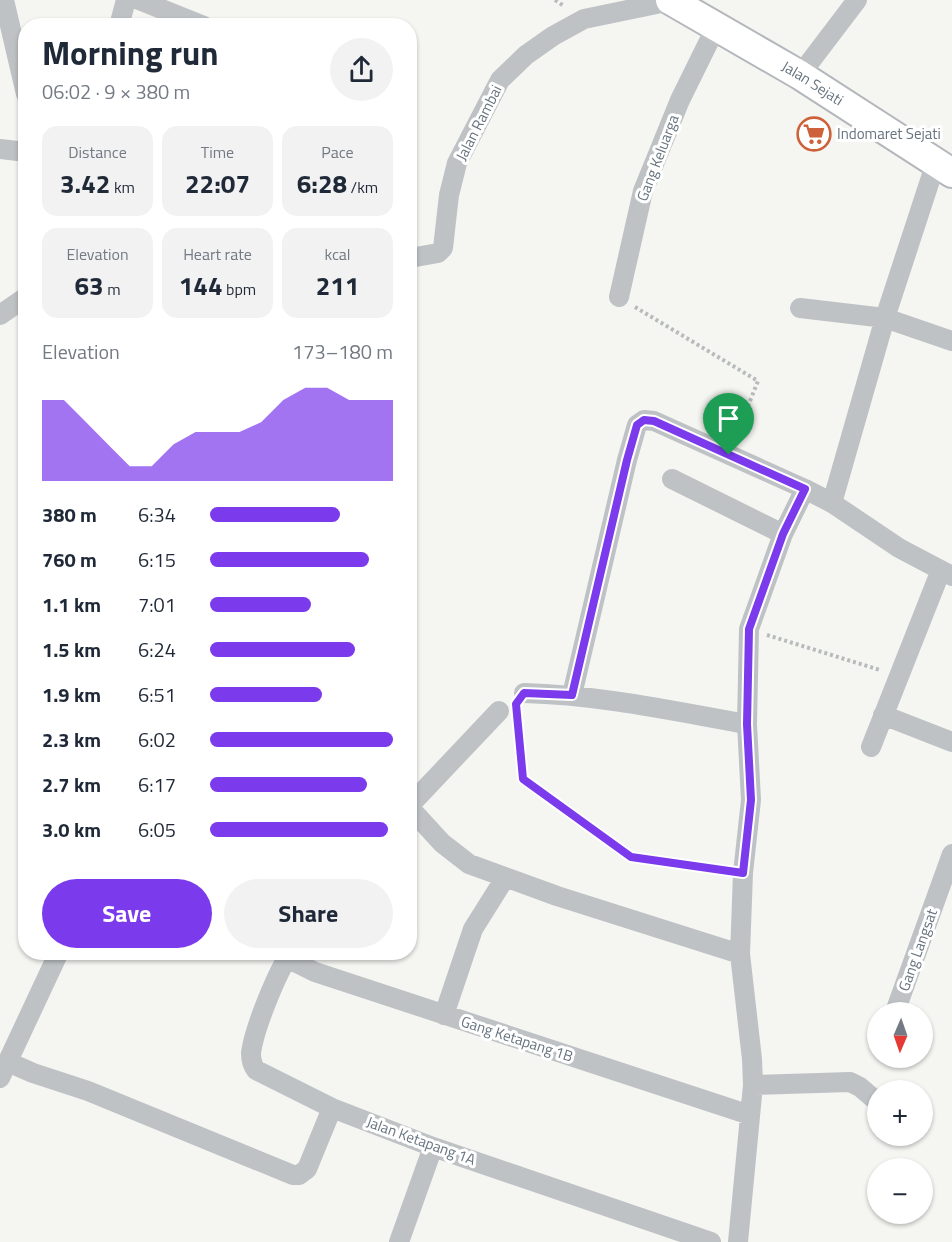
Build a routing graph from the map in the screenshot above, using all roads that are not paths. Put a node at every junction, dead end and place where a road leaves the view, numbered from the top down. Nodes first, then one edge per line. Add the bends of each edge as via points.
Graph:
1 (4, 0) edge
2 (126, 0) edge
3 (139, 0) edge
4 (670, 0) edge
5 (857, 0) edge
6 (121, 18) edge
7 (184, 18) edge
8 (716, 27) junction
9 (18, 60) edge
10 (800, 75) junction
11 (0, 149) edge
12 (18, 151) edge
13 (944, 167) edge
14 (417, 257) edge
15 (619, 297) road end
16 (18, 303) edge
17 (800, 308) dead end
18 (0, 315) edge
19 (885, 318) junction
20 (952, 341) edge
21 (672, 479) dead end
22 (805, 489) junction
23 (832, 503) junction
24 (783, 534) junction
25 (947, 573) edge
26 (524, 693) road end
27 (572, 695) junction
28 (499, 711) dead end
29 (883, 715) junction
30 (747, 724) junction
31 (952, 742) edge
32 (871, 747) dead end
33 (417, 799) edge
34 (417, 815) edge
35 (952, 854) edge
36 (505, 878) junction
37 (740, 954) junction
38 (55, 960) edge
39 (287, 960) edge
40 (297, 960) edge
41 (900, 1002) edge
42 (444, 1015) junction
43 (4, 1070) edge
44 (753, 1085) junction
45 (867, 1093) edge
46 (332, 1108) junction
47 (750, 1115) junction
48 (434, 1146) junction
49 (399, 1242) edge
50 (711, 1242) edge
51 (738, 1242) edge

1 - 9 street
2 - 6 street
3 - 7 street
4 - 8 main road, Jalan Sejati
4 - 14 street, Jalan Rambai via 584,20 526,55 500,80 457,163 449,195 444,248
5 - 10 street
8 - 10 main road, Jalan Sejati
8 - 15 street, Gang Keluarga via 680,100 643,191
10 - 13 main road, Jalan Sejati
11 - 12 street
13 - 19 street
16 - 18 street
17 - 19 street
19 - 20 street
19 - 23 street
21 - 24 street
22 - 23 street
22 - 24 street
22 - 27 street via 654,421 644,420 637,425
23 - 25 street via 899,548
24 - 30 street via 749,629
25 - 29 street
26 - 27 street
27 - 30 street
28 - 33 street
29 - 31 street
29 - 32 street
30 - 37 street via 751,800
34 - 36 street via 442,843 469,864
35 - 41 street, Gang Langsat
36 - 37 street
36 - 42 street via 473,929
37 - 44 street
38 - 43 street
39 - 46 street, Jalan Ketapang 1A via 258,1026 252,1064 256,1070
40 - 42 street, Gang Ketapang 1B via 315,972
42 - 47 street, Gang Ketapang 1B
43 - 46 street via 33,1073 88,1091 293,1175 307,1169
44 - 45 street via 849,1082
44 - 47 street
46 - 48 street, Jalan Ketapang 1A
47 - 51 street
48 - 49 street
48 - 50 street, Jalan Ketapang 1A

